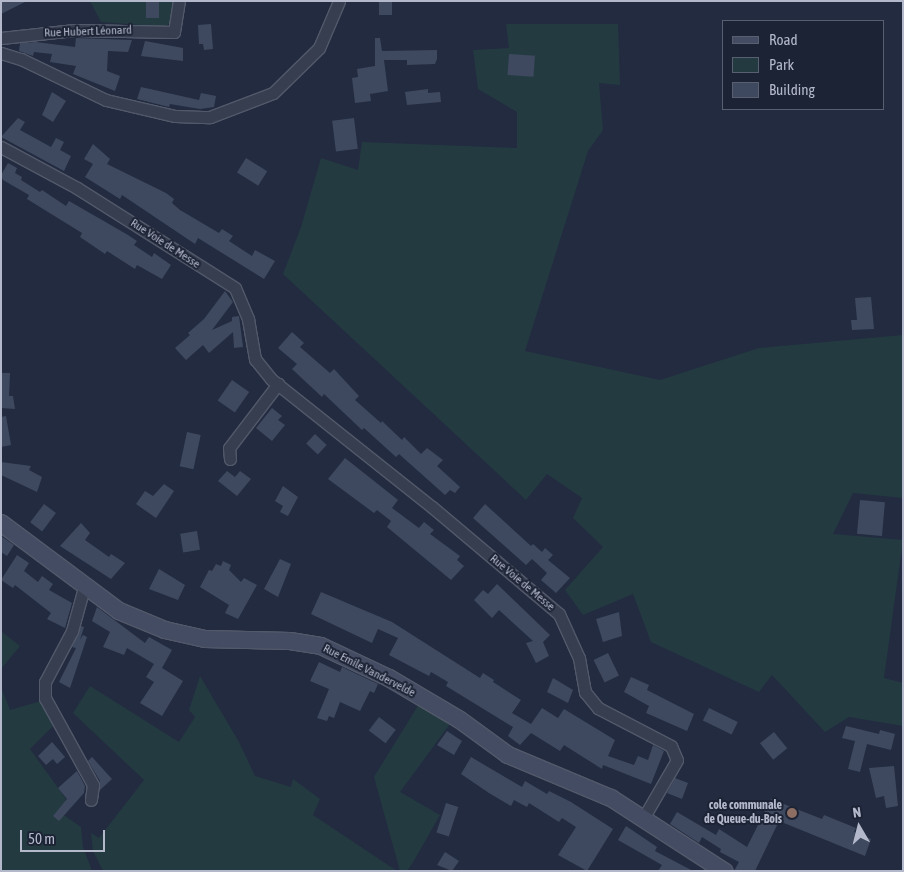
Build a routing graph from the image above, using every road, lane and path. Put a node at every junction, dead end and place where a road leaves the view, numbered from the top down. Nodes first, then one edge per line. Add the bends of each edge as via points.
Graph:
1 (179, 1) edge
2 (339, 1) edge
3 (1, 38) edge
4 (1, 53) edge
5 (1, 147) edge
6 (278, 384) junction
7 (230, 459) dead end
8 (1, 523) edge
9 (85, 584) junction
10 (91, 800) dead end
11 (644, 817) junction
12 (724, 871) edge

1 - 3 street, Rue Hubert Léonard via 174,32 75,30
2 - 4 street via 319,48 273,93 210,117 175,116 106,100 21,59
5 - 6 street, Rue Voie de Messe via 77,188 235,288 248,319 255,359
6 - 7 street via 229,448
6 - 11 street, Rue Voie de Messe via 559,614 579,658 585,692 598,708 671,746 677,760
8 - 9 street, Rue Emile Vandervelde
9 - 10 street via 72,631 45,682 45,698 93,786
9 - 11 street, Rue Emile Vandervelde via 119,610 165,630 205,639 290,641 321,646 389,678 460,720 508,755 611,798
11 - 12 street, Rue Emile Vandervelde

